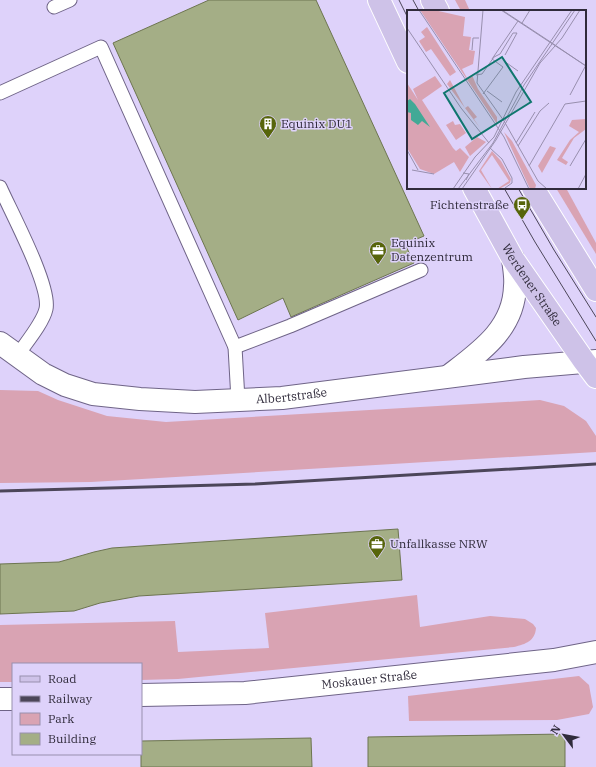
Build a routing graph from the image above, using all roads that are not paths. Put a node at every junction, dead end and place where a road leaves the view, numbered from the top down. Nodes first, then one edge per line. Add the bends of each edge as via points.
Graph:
1 (70, 0) edge
2 (378, 0) edge
3 (432, 0) edge
4 (54, 7) dead end
5 (437, 10) edge
6 (407, 60) edge
7 (0, 93) edge
8 (0, 187) edge
9 (475, 189) edge
10 (534, 189) edge
11 (513, 259) junction
12 (421, 270) dead end
13 (596, 290) edge
14 (0, 342) edge
15 (234, 347) junction
16 (17, 356) junction
17 (592, 366) edge
18 (449, 376) junction
19 (238, 400) junction
20 (596, 652) edge
21 (142, 695) edge
22 (0, 699) edge
23 (12, 699) edge

1 - 4 lane
2 - 6 main road
3 - 5 main road
7 - 15 lane via 100,46
8 - 16 lane via 38,270 46,298 46,309 42,319
9 - 11 main road, Werdener Straße
10 - 13 main road
11 - 17 main road, Werdener Straße
11 - 18 street via 515,286 512,305 504,324 494,339
12 - 15 lane
14 - 16 street, Albertstraße
15 - 19 lane
16 - 19 street, Albertstraße via 43,374 93,394 195,402
17 - 18 street, Albertstraße
18 - 19 street, Albertstraße via 282,398
20 - 21 street, Moskauer Straße via 554,660 246,693
22 - 23 street

